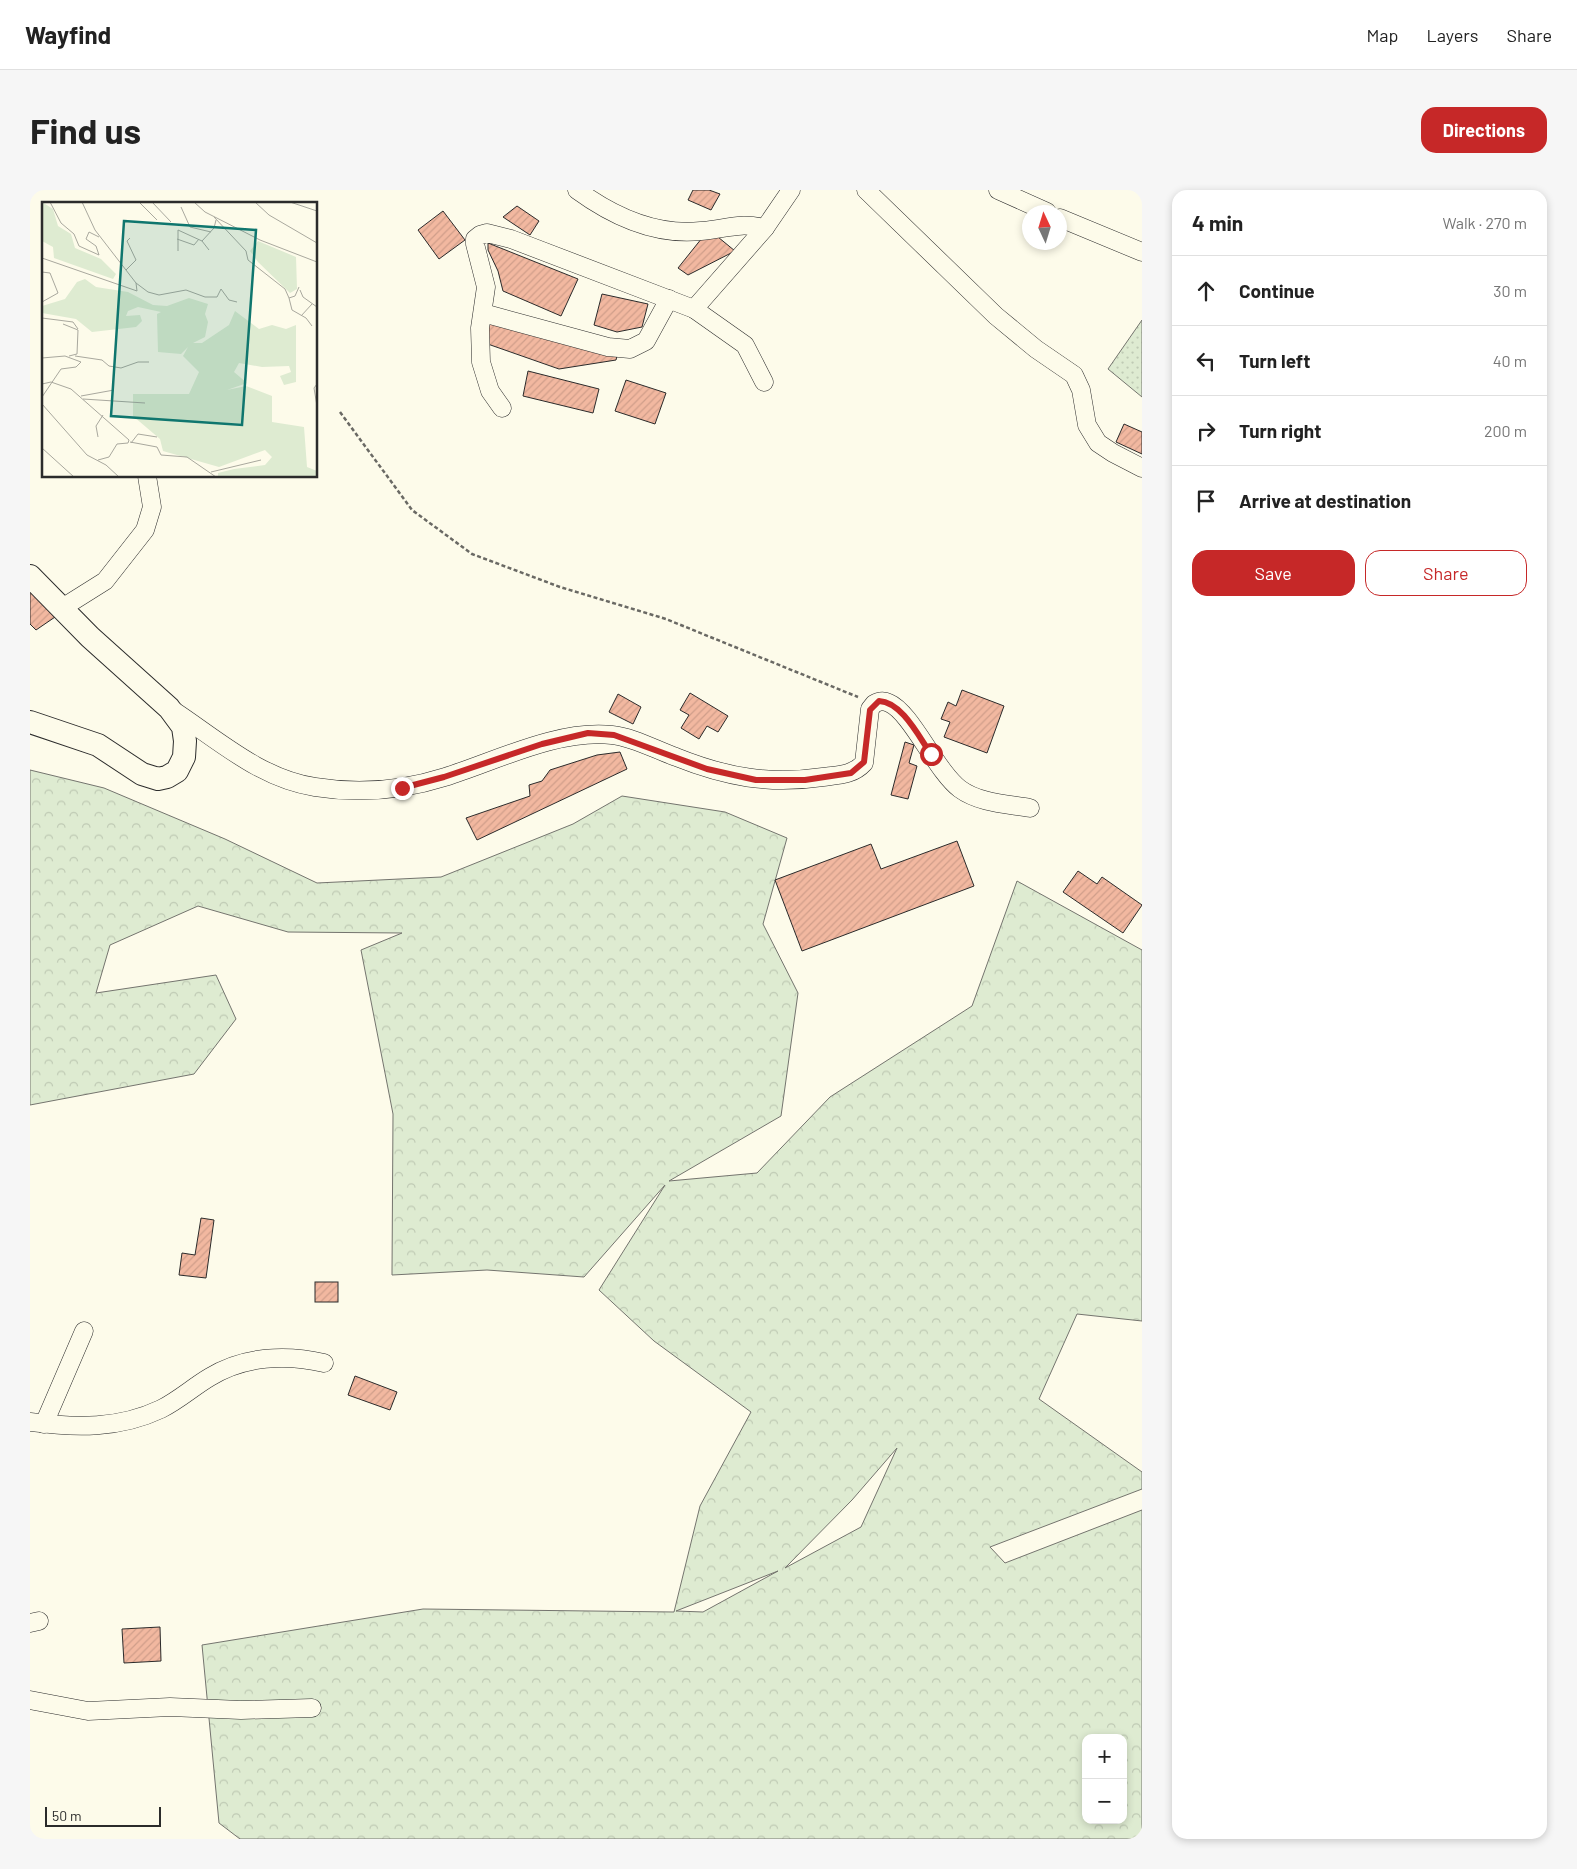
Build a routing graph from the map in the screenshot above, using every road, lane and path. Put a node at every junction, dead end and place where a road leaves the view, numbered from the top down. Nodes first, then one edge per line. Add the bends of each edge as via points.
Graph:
1 (577, 190) edge
2 (791, 190) edge
3 (866, 190) edge
4 (998, 190) edge
5 (1031, 205) edge
6 (1067, 221) edge
7 (765, 228) junction
8 (1142, 252) edge
9 (669, 299) junction
10 (694, 309) junction
11 (483, 313) junction
12 (764, 382) dead end
13 (502, 408) dead end
14 (340, 412) dead end
15 (1142, 468) edge
16 (146, 478) edge
17 (30, 576) edge
18 (62, 608) junction
19 (874, 704) junction
20 (169, 708) junction
21 (30, 722) edge
22 (1030, 808) dead end
23 (84, 1331) dead end
24 (324, 1363) dead end
25 (37, 1423) edge
26 (30, 1700) edge
27 (312, 1708) dead end

1 - 7 street via 610,211 653,230 703,231 742,224
2 - 7 street
3 - 15 street via 996,316 1074,375 1081,390 1087,425 1098,443
4 - 5 street
6 - 8 street
7 - 10 street
9 - 10 street
9 - 11 street via 646,341 630,349 608,347
9 - 11 street via 511,238 487,233 475,239 486,287
10 - 12 street via 744,345
11 - 13 street via 481,362 490,391
14 - 19 path via 412,510 472,554 560,587 666,619
16 - 18 street via 152,508 145,530 105,581
17 - 18 main road
18 - 20 main road
19 - 20 street via 870,710 864,762 851,773 805,780 756,780 707,769 614,735 588,733 402,788 363,790 315,787 273,776
19 - 22 street via 879,701 890,703 902,714 948,779 960,789 972,796
20 - 21 main road via 183,727 184,758 177,771 167,778 158,779 142,774 98,746
23 - 25 street
24 - 25 street via 301,1358 251,1361 228,1367 161,1409 108,1426
26 - 27 street via 88,1711 170,1707

